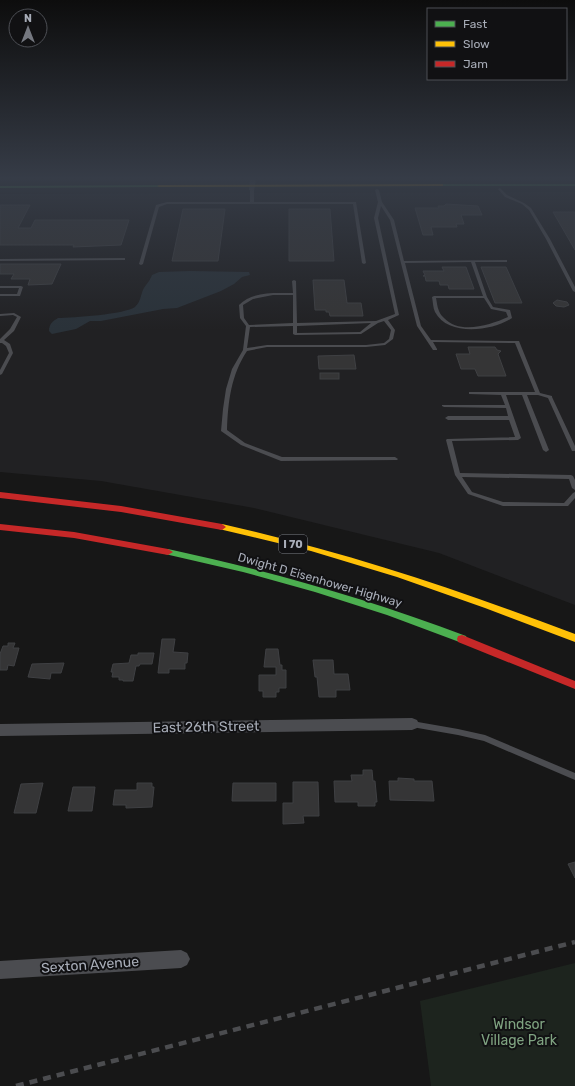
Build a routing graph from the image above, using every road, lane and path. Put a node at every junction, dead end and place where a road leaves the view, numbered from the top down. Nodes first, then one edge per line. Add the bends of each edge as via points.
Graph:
1 (151, 229) edge
2 (359, 229) edge
3 (378, 229) edge
4 (394, 229) edge
5 (540, 229) edge
6 (124, 259) dead end
7 (0, 260) edge
8 (506, 261) dead end
9 (403, 262) junction
10 (473, 262) junction
11 (364, 263) dead end
12 (141, 264) dead end
13 (294, 281) dead end
14 (0, 286) edge
15 (575, 291) edge
16 (295, 294) junction
17 (0, 295) edge
18 (485, 297) junction
19 (0, 315) edge
20 (385, 319) junction
21 (376, 322) junction
22 (295, 325) junction
23 (248, 326) junction
24 (430, 341) junction
25 (1, 342) edge
26 (435, 349) dead end
27 (245, 350) junction
28 (0, 374) edge
29 (471, 393) dead end
30 (503, 393) junction
31 (524, 394) junction
32 (538, 394) junction
33 (444, 406) dead end
34 (508, 407) junction
35 (448, 418) dead end
36 (512, 418) junction
37 (546, 450) dead end
38 (574, 450) edge
39 (395, 459) dead end
40 (458, 475) junction
41 (575, 488) edge
42 (575, 494) edge
43 (0, 495) edge
44 (0, 527) edge
45 (575, 638) edge
46 (575, 685) edge
47 (412, 724) joint
48 (0, 730) edge
49 (575, 777) edge
50 (181, 959) dead end
51 (0, 970) edge

1 - 12 lane
2 - 11 lane
3 - 20 lane via 397,314
4 - 9 lane
5 - 15 lane
6 - 7 lane
8 - 10 lane
9 - 10 lane
9 - 24 lane via 419,326
10 - 18 lane
13 - 16 lane
14 - 17 lane via 21,286 19,295
16 - 22 lane
16 - 23 lane via 275,294 247,299 240,305 242,318
18 - 18 lane via 478,297 434,297 438,314 446,324 472,329 497,324 510,318 508,311 492,308
19 - 25 lane via 14,314 19,317
20 - 21 lane
20 - 27 lane via 393,330 391,338 385,344 267,346
21 - 22 lane
21 - 22 lane via 361,333 295,334
22 - 23 lane
23 - 27 lane
24 - 26 lane
24 - 32 lane via 517,342
25 - 28 lane via 8,345 12,353
27 - 39 lane via 236,362 226,398 224,431 243,444 281,459
29 - 30 lane
30 - 31 lane
30 - 34 lane
31 - 32 lane
31 - 37 lane
32 - 38 lane via 550,397
33 - 34 lane
34 - 36 lane
35 - 36 lane
36 - 40 lane via 518,438 449,440
40 - 41 lane via 571,477
40 - 42 lane via 470,493 503,504 566,505
43 - 45 main road, I 70 via 125,509 267,537 428,584
44 - 46 main road, Dwight D Eisenhower Highway via 96,538 270,575 420,622
47 - 48 street, East 26th Street
47 - 49 lane via 485,738
50 - 51 street, Sexton Avenue

